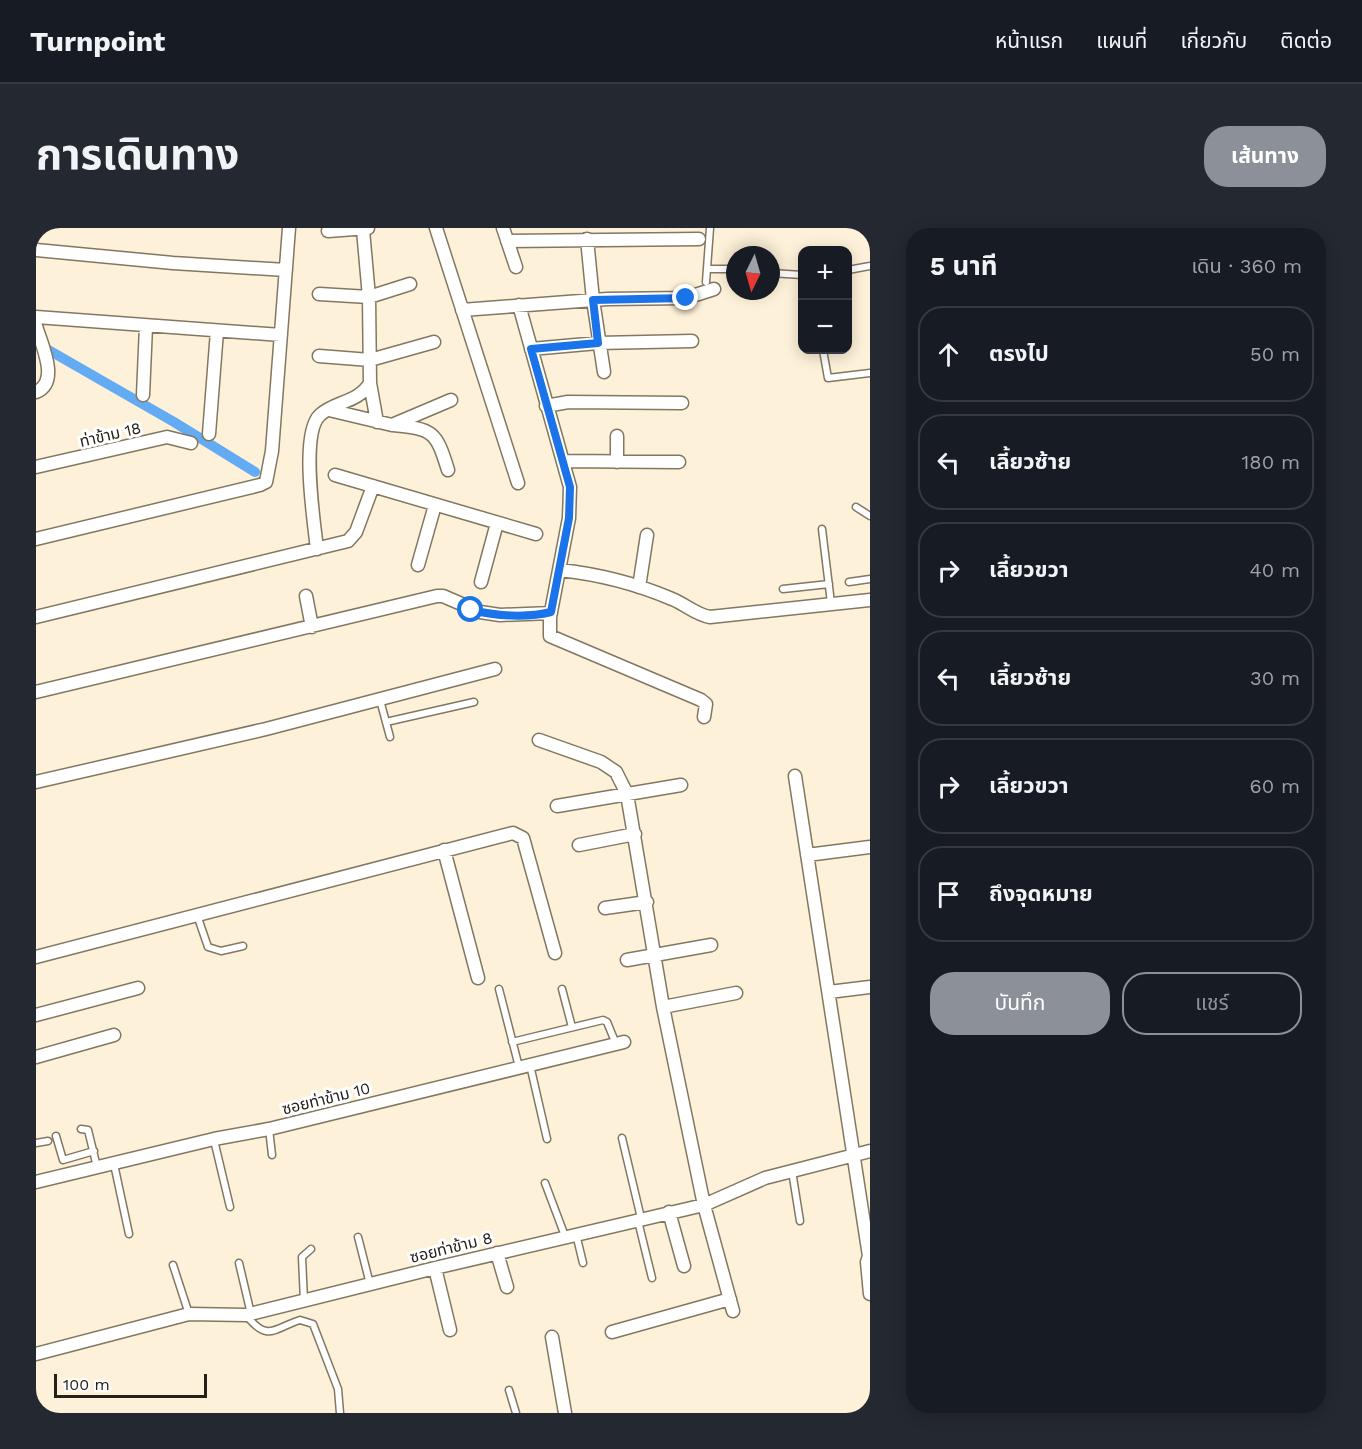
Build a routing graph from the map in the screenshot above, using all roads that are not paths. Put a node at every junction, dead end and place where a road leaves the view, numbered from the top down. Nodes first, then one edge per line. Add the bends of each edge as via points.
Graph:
1 (289, 228) edge
2 (436, 228) edge
3 (503, 228) edge
4 (710, 228) edge
5 (366, 229) edge
6 (328, 231) dead end
7 (587, 239) junction
8 (699, 239) dead end
9 (507, 241) junction
10 (36, 250) edge
11 (870, 266) edge
12 (516, 267) dead end
13 (707, 269) junction
14 (726, 269) edge
15 (852, 269) edge
16 (286, 270) junction
17 (780, 274) edge
18 (798, 275) edge
19 (410, 284) dead end
20 (710, 286) joint
21 (319, 294) dead end
22 (369, 297) junction
23 (593, 300) junction
24 (519, 305) junction
25 (462, 310) junction
26 (36, 317) edge
27 (36, 326) edge
28 (146, 326) junction
29 (217, 331) junction
30 (280, 335) junction
31 (692, 341) dead end
32 (434, 342) dead end
33 (598, 343) junction
34 (531, 349) junction
35 (824, 354) edge
36 (319, 356) dead end
37 (370, 360) junction
38 (604, 372) dead end
39 (870, 373) edge
40 (370, 383) junction
41 (36, 392) edge
42 (143, 395) dead end
43 (451, 400) dead end
44 (682, 403) dead end
45 (546, 406) junction
46 (329, 410) junction
47 (377, 422) junction
48 (392, 425) junction
49 (208, 434) dead end
50 (617, 436) dead end
51 (191, 443) dead end
52 (563, 461) junction
53 (617, 462) junction
54 (679, 462) dead end
55 (36, 467) edge
56 (448, 470) dead end
57 (335, 475) dead end
58 (518, 483) dead end
59 (373, 486) junction
60 (435, 505) junction
61 (856, 507) dead end
62 (870, 516) edge
63 (496, 523) junction
64 (822, 529) dead end
65 (536, 534) dead end
66 (647, 535) dead end
67 (36, 539) edge
68 (317, 549) junction
69 (418, 566) dead end
70 (560, 570) junction
71 (870, 579) edge
72 (481, 582) dead end
73 (849, 582) dead end
74 (829, 584) junction
75 (639, 587) junction
76 (783, 589) dead end
77 (306, 596) dead end
78 (870, 600) edge
79 (831, 603) junction
80 (551, 612) junction
81 (36, 617) edge
82 (312, 627) junction
83 (495, 669) dead end
84 (36, 692) edge
85 (380, 700) junction
86 (474, 702) dead end
87 (704, 717) dead end
88 (386, 722) junction
89 (390, 737) dead end
90 (539, 740) dead end
91 (795, 776) dead end
92 (36, 782) edge
93 (681, 785) dead end
94 (627, 794) junction
95 (557, 806) dead end
96 (635, 834) junction
97 (579, 845) dead end
98 (870, 847) edge
99 (444, 850) junction
100 (807, 855) junction
101 (647, 903) junction
102 (605, 908) dead end
103 (197, 915) junction
104 (711, 945) dead end
105 (243, 946) dead end
106 (555, 953) dead end
107 (656, 955) junction
108 (36, 957) edge
109 (627, 960) dead end
110 (477, 978) dead end
111 (870, 987) edge
112 (138, 988) dead end
113 (499, 989) dead end
114 (562, 989) dead end
115 (829, 992) junction
116 (736, 993) dead end
117 (663, 1007) junction
118 (36, 1015) edge
119 (572, 1027) junction
120 (114, 1035) dead end
121 (512, 1042) junction
122 (620, 1043) joint
123 (36, 1057) edge
124 (525, 1066) junction
125 (81, 1129) dead end
126 (269, 1129) junction
127 (56, 1136) dead end
128 (622, 1138) dead end
129 (214, 1139) junction
130 (547, 1139) dead end
131 (48, 1141) dead end
132 (36, 1143) edge
133 (94, 1151) junction
134 (870, 1151) edge
135 (272, 1155) dead end
136 (853, 1155) junction
137 (114, 1164) junction
138 (97, 1167) junction
139 (792, 1170) junction
140 (36, 1182) edge
141 (545, 1183) dead end
142 (704, 1205) junction
143 (230, 1207) dead end
144 (669, 1212) junction
145 (639, 1219) junction
146 (800, 1221) dead end
147 (129, 1234) dead end
148 (571, 1235) junction
149 (358, 1237) dead end
150 (311, 1249) dead end
151 (497, 1253) junction
152 (870, 1256) edge
153 (239, 1263) dead end
154 (583, 1263) dead end
155 (173, 1265) dead end
156 (684, 1266) dead end
157 (435, 1268) junction
158 (652, 1278) dead end
159 (370, 1284) junction
160 (507, 1287) dead end
161 (870, 1294) edge
162 (304, 1301) junction
163 (189, 1314) junction
164 (248, 1315) junction
165 (450, 1330) dead end
166 (612, 1332) dead end
167 (552, 1337) dead end
168 (36, 1354) edge
169 (509, 1390) dead end
170 (340, 1413) edge
171 (516, 1413) edge
172 (565, 1413) edge

1 - 16 street
2 - 25 street
3 - 9 street
4 - 13 lane
5 - 6 street
5 - 22 street
7 - 8 street
7 - 9 street
7 - 23 street
9 - 12 street
10 - 16 street
11 - 15 lane
13 - 14 lane
13 - 20 lane
16 - 30 street
17 - 18 lane
19 - 22 street
20 - 23 street via 686,298
21 - 22 street
22 - 37 street
23 - 24 street
23 - 33 street
24 - 25 street
24 - 34 street
25 - 58 street
26 - 28 street
27 - 41 street via 49,378 44,388
28 - 29 street
28 - 42 street
29 - 30 street
29 - 49 street
30 - 67 street via 272,451 266,482
31 - 33 street
32 - 37 street
33 - 34 street
33 - 38 street
34 - 45 street
35 - 39 lane via 828,378
36 - 37 street
37 - 40 street
40 - 46 street via 358,397
40 - 47 street
43 - 48 street
44 - 45 street via 568,402
45 - 52 street
46 - 47 street
46 - 68 street via 315,421 309,462
47 - 48 street
48 - 56 street via 431,432 441,445
50 - 53 street
51 - 55 street, ท่าข้าม 18 via 167,438
52 - 53 street
52 - 70 street via 571,497
53 - 54 street
57 - 59 street
59 - 60 street
59 - 68 street via 353,537
60 - 63 street
60 - 69 street
61 - 62 lane
63 - 65 street
63 - 72 street
64 - 74 lane
66 - 75 street
68 - 81 street
70 - 75 street
70 - 80 street
71 - 73 lane
74 - 76 lane
74 - 79 lane
75 - 79 street via 710,617
77 - 82 street
78 - 79 street
80 - 82 street via 480,612 437,596
80 - 87 street via 550,636 701,700 706,704
82 - 84 street
83 - 85 street
85 - 88 lane
85 - 92 street
86 - 88 lane
88 - 89 lane
90 - 94 street via 602,762 616,772
91 - 100 street
93 - 94 street
94 - 95 street
94 - 96 street
96 - 97 street
96 - 101 street
98 - 100 street
99 - 103 street
99 - 106 street via 513,833 521,836
99 - 110 street
100 - 115 street
101 - 102 street
101 - 107 street
103 - 105 lane via 208,947 221,951
103 - 108 street
104 - 107 street
107 - 109 street
107 - 117 street
111 - 115 street
112 - 118 street
113 - 121 lane
114 - 119 lane
115 - 136 street
116 - 117 street
117 - 142 street
119 - 121 lane
119 - 122 lane via 603,1020
120 - 123 street
121 - 124 lane
122 - 124 street, ซอยท่าข้าม 10
124 - 126 street, ซอยท่าข้าม 10
124 - 130 lane
125 - 133 lane via 88,1130
126 - 129 street, ซอยท่าข้าม 10
126 - 135 lane
127 - 133 lane via 63,1160
128 - 145 lane
129 - 137 street, ซอยท่าข้าม 10
129 - 143 lane
131 - 132 lane
133 - 138 lane
134 - 136 street, ซอยท่าข้าม 8
136 - 139 street, ซอยท่าข้าม 8
136 - 152 street
137 - 138 street, ซอยท่าข้าม 10
137 - 147 lane
138 - 140 street, ซอยท่าข้าม 10
139 - 142 street, ซอยท่าข้าม 8
139 - 146 lane
141 - 148 lane
142 - 144 street, ซอยท่าข้าม 8
142 - 166 street via 731,1305
144 - 145 street, ซอยท่าข้าม 8
144 - 156 street
145 - 148 street, ซอยท่าข้าม 8
145 - 158 lane
148 - 151 street, ซอยท่าข้าม 8
148 - 154 lane
149 - 159 lane
150 - 162 lane via 302,1257
151 - 157 street, ซอยท่าข้าม 8
151 - 160 street
152 - 161 street
153 - 164 lane
155 - 163 lane
157 - 159 street, ซอยท่าข้าม 8
157 - 165 street
159 - 162 street, ซอยท่าข้าม 8
162 - 164 street, ซอยท่าข้าม 8
163 - 164 street, ซอยท่าข้าม 8
163 - 168 street, ซอยท่าข้าม 8
164 - 170 lane via 253,1325 263,1331 280,1330 300,1320 313,1324 338,1389
167 - 172 street
169 - 171 lane

